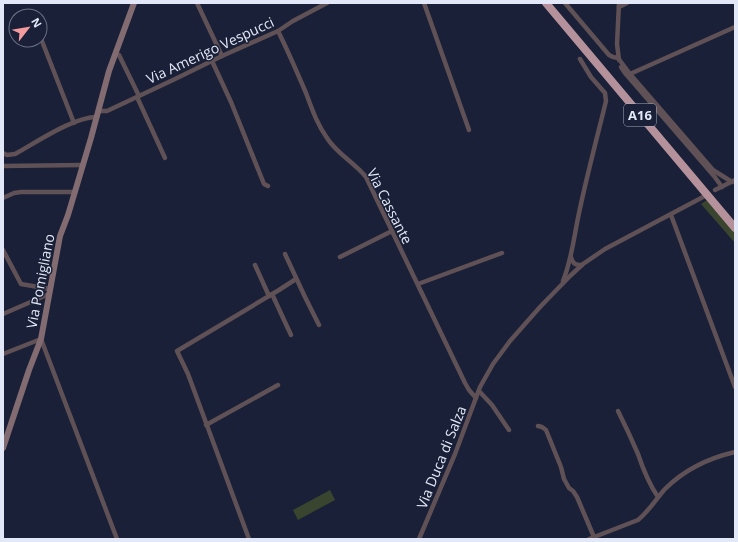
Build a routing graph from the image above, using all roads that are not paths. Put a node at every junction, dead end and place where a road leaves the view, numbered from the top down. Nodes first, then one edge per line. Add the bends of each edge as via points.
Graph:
1 (134, 3) edge
2 (197, 3) edge
3 (327, 3) edge
4 (424, 3) edge
5 (546, 3) edge
6 (552, 3) edge
7 (566, 3) edge
8 (627, 3) edge
9 (619, 5) edge
10 (735, 27) edge
11 (278, 31) junction
12 (45, 48) edge
13 (118, 55) dead end
14 (222, 56) junction
15 (618, 58) junction
16 (580, 59) dead end
17 (212, 61) junction
18 (630, 74) junction
19 (138, 96) junction
20 (98, 114) junction
21 (74, 123) junction
22 (469, 130) dead end
23 (3, 153) edge
24 (165, 158) dead end
25 (83, 165) junction
26 (3, 166) edge
27 (733, 181) edge
28 (268, 186) dead end
29 (722, 187) junction
30 (715, 190) dead end
31 (75, 192) junction
32 (703, 197) dead end
33 (3, 198) edge
34 (671, 215) junction
35 (735, 220) edge
36 (735, 228) edge
37 (392, 231) junction
38 (3, 250) edge
39 (502, 253) dead end
40 (285, 254) dead end
41 (340, 257) dead end
42 (571, 257) junction
43 (255, 265) dead end
44 (582, 265) junction
45 (296, 279) junction
46 (418, 284) junction
47 (561, 285) junction
48 (49, 291) junction
49 (270, 295) junction
50 (3, 314) edge
51 (319, 325) dead end
52 (291, 335) dead end
53 (41, 340) junction
54 (3, 354) edge
55 (278, 385) dead end
56 (735, 387) edge
57 (479, 391) junction
58 (476, 398) junction
59 (618, 411) dead end
60 (206, 425) junction
61 (538, 426) dead end
62 (509, 430) dead end
63 (3, 448) edge
64 (735, 452) edge
65 (658, 497) junction
66 (592, 538) edge
67 (117, 539) edge
68 (248, 539) edge
69 (419, 539) edge

1 - 20 street, Via Pomigliano via 109,71
2 - 14 street
3 - 11 street, Via Amerigo Vespucci
4 - 22 street
5 - 36 highway, A16
6 - 35 highway, A16
7 - 15 street via 608,55
8 - 9 street
9 - 15 street
10 - 18 street
11 - 14 street, Via Amerigo Vespucci
11 - 37 street, Via Cassante via 326,138 366,177
12 - 21 street
13 - 19 street
14 - 17 street, Via Amerigo Vespucci
15 - 18 street
15 - 29 street via 625,73
16 - 42 street via 603,90 606,101 579,212
17 - 19 street, Via Amerigo Vespucci
17 - 28 street via 264,184
18 - 27 street via 713,170
19 - 20 street, Via Amerigo Vespucci
19 - 24 street
20 - 21 street, Via Amerigo Vespucci
20 - 25 street, Via Pomigliano
21 - 23 street, Via Amerigo Vespucci via 15,154
25 - 26 street
25 - 31 street, Via Pomigliano
27 - 29 street
29 - 30 street
31 - 33 street via 21,192
31 - 48 street, Via Pomigliano via 60,236
32 - 34 street, Via Duca di Salza
34 - 44 street, Via Duca di Salza via 605,249
34 - 56 street
37 - 41 street
37 - 46 street, Via Cassante
38 - 48 street via 21,284
39 - 46 street
40 - 45 street
42 - 44 street via 573,263
42 - 47 street
43 - 49 street
44 - 47 street, Via Duca di Salza
45 - 49 street
45 - 51 street
46 - 58 street, Via Cassante via 465,383
47 - 57 street, Via Duca di Salza via 510,341 493,364
48 - 50 street
48 - 53 street, Via Pomigliano
49 - 52 street
49 - 60 street via 177,351
53 - 54 street
53 - 63 street, Via Pomigliano
53 - 67 street
55 - 60 street
57 - 58 street, Via Duca di Salza
57 - 62 street
58 - 69 street, Via Duca di Salza
59 - 65 street
60 - 68 street
61 - 66 street via 546,430 564,480 577,497
64 - 65 street via 714,458 688,471 674,480
65 - 66 street via 638,520

